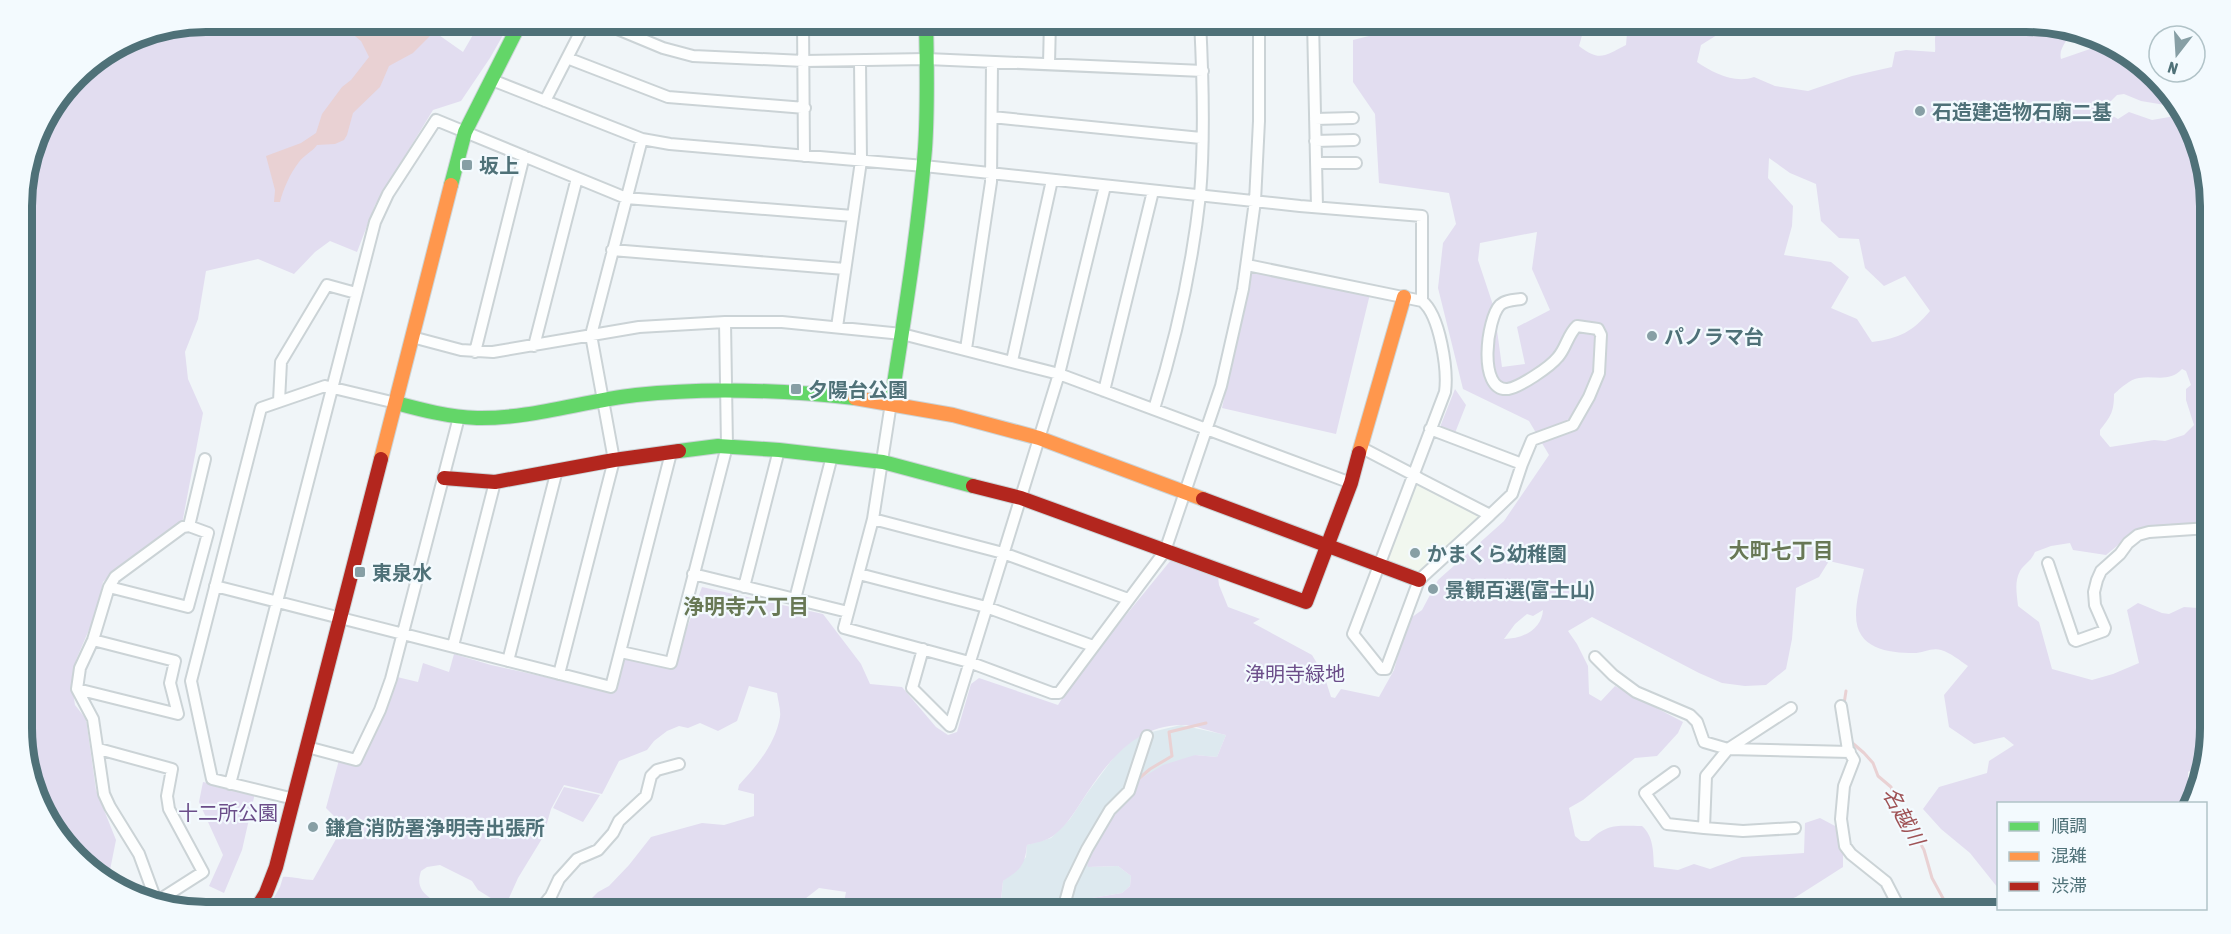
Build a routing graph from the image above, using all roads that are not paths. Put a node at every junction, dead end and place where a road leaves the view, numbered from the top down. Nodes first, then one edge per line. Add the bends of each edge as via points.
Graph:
1 (516, 32) edge
2 (580, 32) edge
3 (625, 32) edge
4 (803, 32) edge
5 (926, 32) edge
6 (1050, 32) edge
7 (1201, 32) edge
8 (1259, 32) edge
9 (1313, 32) edge
10 (567, 58) junction
11 (927, 60) junction
12 (804, 61) junction
13 (860, 61) junction
14 (992, 62) junction
15 (1049, 64) junction
16 (1203, 71) junction
17 (492, 80) junction
18 (545, 101) junction
19 (804, 108) junction
20 (992, 117) junction
21 (1353, 118) dead end
22 (1315, 119) junction
23 (465, 132) junction
24 (1202, 138) junction
25 (642, 139) junction
26 (1354, 140) dead end
27 (1315, 141) junction
28 (524, 156) junction
29 (804, 156) junction
30 (861, 161) junction
31 (1316, 163) junction
32 (1356, 163) dead end
33 (924, 166) junction
34 (991, 172) junction
35 (577, 178) junction
36 (1052, 180) junction
37 (1105, 186) junction
38 (1153, 190) junction
39 (1200, 195) junction
40 (626, 198) junction
41 (1255, 201) junction
42 (1317, 207) junction
43 (853, 216) junction
44 (612, 250) junction
45 (1247, 265) junction
46 (845, 269) junction
47 (356, 292) junction
48 (1404, 297) junction
49 (1521, 299) dead end
50 (1422, 301) junction
51 (725, 322) junction
52 (837, 327) junction
53 (902, 334) junction
54 (591, 335) junction
55 (412, 338) junction
56 (534, 346) junction
57 (966, 349) junction
58 (475, 352) junction
59 (1012, 361) junction
60 (1059, 374) junction
61 (333, 387) junction
62 (726, 390) junction
63 (1104, 391) junction
64 (602, 399) junction
65 (279, 401) junction
66 (396, 403) junction
67 (891, 403) junction
68 (1154, 409) junction
69 (459, 417) junction
70 (1208, 429) junction
71 (1430, 429) junction
72 (1039, 438) junction
73 (727, 446) junction
74 (1362, 448) junction
75 (779, 450) junction
76 (671, 453) junction
77 (831, 456) junction
78 (205, 459) dead end
79 (614, 460) junction
80 (883, 462) junction
81 (1522, 464) junction
82 (557, 470) junction
83 (1412, 474) junction
84 (444, 478) junction
85 (495, 482) junction
86 (1351, 483) junction
87 (1185, 494) junction
88 (1021, 498) junction
89 (1490, 515) junction
90 (873, 519) junction
91 (189, 526) junction
92 (2199, 529) edge
93 (1328, 546) junction
94 (1165, 551) junction
95 (1003, 553) junction
96 (2048, 563) dead end
97 (1378, 566) junction
98 (693, 574) junction
99 (859, 574) junction
100 (1419, 580) junction
101 (215, 586) junction
102 (109, 587) junction
103 (744, 587) junction
104 (1128, 598) junction
105 (795, 599) junction
106 (277, 602) junction
107 (986, 608) junction
108 (848, 612) junction
109 (340, 618) junction
110 (402, 633) junction
111 (93, 640) junction
112 (453, 646) junction
113 (1093, 646) junction
114 (923, 650) junction
115 (621, 652) junction
116 (1595, 657) dead end
117 (508, 661) junction
118 (969, 662) junction
119 (559, 674) junction
120 (77, 689) junction
121 (1841, 706) dead end
122 (1791, 708) dead end
123 (1147, 736) dead end
124 (307, 747) junction
125 (99, 749) junction
126 (1728, 749) junction
127 (1850, 752) junction
128 (679, 764) dead end
129 (1674, 771) dead end
130 (230, 784) junction
131 (294, 799) junction
132 (1704, 828) junction
133 (1795, 828) dead end
134 (154, 894) edge
135 (165, 898) edge
136 (261, 902) edge
137 (546, 902) edge
138 (1065, 902) edge
139 (1896, 902) edge

1 - 17 street
2 - 10 street
3 - 12 street via 680,54
4 - 12 street
5 - 11 street
6 - 15 street
7 - 16 street
8 - 41 street
9 - 22 street
10 - 18 street
10 - 19 street via 668,97
11 - 13 street
11 - 14 street
11 - 33 street
12 - 13 street
12 - 19 street
13 - 30 street
14 - 15 street
14 - 20 street
15 - 16 street
16 - 24 street
17 - 18 street
17 - 23 street
18 - 25 street
19 - 29 street
20 - 24 street
20 - 34 street
21 - 22 street
22 - 27 street
23 - 28 street
23 - 47 street via 436,120 380,208
23 - 55 street
24 - 39 street
25 - 29 street
25 - 40 street
26 - 27 street
27 - 31 street
28 - 35 street
28 - 58 street
29 - 30 street
30 - 33 street
30 - 43 street
31 - 32 street
31 - 42 street
33 - 34 street
33 - 53 street
34 - 36 street
34 - 57 street
35 - 40 street
35 - 56 street
36 - 37 street
36 - 59 street
37 - 38 street
37 - 60 street
38 - 39 street
38 - 63 street
39 - 41 street
39 - 68 street via 1185,292
40 - 43 street
40 - 44 street
41 - 42 street
41 - 45 street
42 - 50 street via 1422,216
43 - 46 street
44 - 46 street
44 - 54 street
45 - 48 street
45 - 70 street via 1232,344
46 - 52 street
47 - 61 street
47 - 65 street via 327,285 281,362
48 - 50 street
48 - 74 street
49 - 81 street via 1502,303 1496,309 1487,362 1492,382 1500,388 1509,389 1521,383 1558,358 1577,326 1598,329 1601,334 1599,373 1573,425 1532,440
50 - 71 street via 1429,306 1437,328 1446,382
51 - 52 street
51 - 54 street via 639,327
51 - 62 street
52 - 53 street
53 - 57 street
53 - 67 street
54 - 56 street
54 - 64 street
55 - 58 street
55 - 66 street
56 - 58 street
57 - 59 street
59 - 60 street
60 - 63 street
60 - 72 street
61 - 65 street
61 - 66 street
61 - 106 street
62 - 64 street
62 - 67 street via 813,393
62 - 73 street
63 - 68 street
64 - 69 street via 501,417
64 - 79 street
65 - 101 street via 261,408
66 - 69 street
66 - 109 street
67 - 72 street via 951,414
67 - 80 street
68 - 70 street
69 - 84 street
70 - 86 street
70 - 87 street
71 - 81 street
71 - 83 street
72 - 87 street
72 - 88 street
73 - 75 street
73 - 76 street
73 - 98 street
74 - 83 street
74 - 86 street
75 - 77 street
75 - 103 street
76 - 79 street
76 - 115 street
77 - 80 street
77 - 105 street
78 - 91 street
79 - 82 street
79 - 119 street
80 - 88 street
80 - 90 street
81 - 89 street via 1512,494
82 - 85 street
82 - 117 street
83 - 89 street
83 - 97 street
84 - 85 street
84 - 110 street
85 - 112 street
86 - 93 street
87 - 93 street
87 - 94 street
88 - 94 street
88 - 95 street
89 - 100 street
90 - 95 street
90 - 99 street
91 - 102 street via 122,570
91 - 102 street via 208,533 188,607
92 - 96 street via 2138,535 2101,571 2097,580 2095,605 2104,631 2076,641
93 - 94 street via 1306,602
93 - 97 street
94 - 104 street
95 - 104 street
95 - 107 street
97 - 100 street
97 - 100 street via 1353,634 1381,669 1386,669
98 - 103 street
98 - 115 street via 671,663
99 - 107 street
99 - 108 street
101 - 106 street
101 - 130 street via 191,681 212,779
102 - 111 street
103 - 105 street
104 - 113 street
105 - 108 street
106 - 109 street
106 - 130 street
107 - 113 street
107 - 118 street
108 - 114 street via 844,628
109 - 110 street
109 - 124 street
110 - 112 street
110 - 124 street via 380,710 356,760
111 - 120 street via 80,668
111 - 120 street via 175,661 170,683 178,714
112 - 117 street
113 - 118 street via 1059,693
114 - 118 street
114 - 118 street via 912,688 950,726
115 - 119 street via 611,687
116 - 126 street via 1636,692 1690,715 1704,742
117 - 119 street
120 - 125 street via 93,719
121 - 127 street
122 - 126 street
123 - 138 street via 1129,791 1110,810 1087,849
124 - 131 street
125 - 134 street via 104,794 139,854
125 - 135 street via 172,769 169,809 203,872
126 - 127 street
126 - 132 street via 1706,776
127 - 139 street via 1854,759 1844,786 1841,819 1845,846 1886,882
128 - 137 street via 657,770 651,776 646,796 598,850 577,860 559,879
129 - 132 street via 1645,793 1667,824
130 - 131 street
131 - 136 street via 274,874
132 - 133 street

